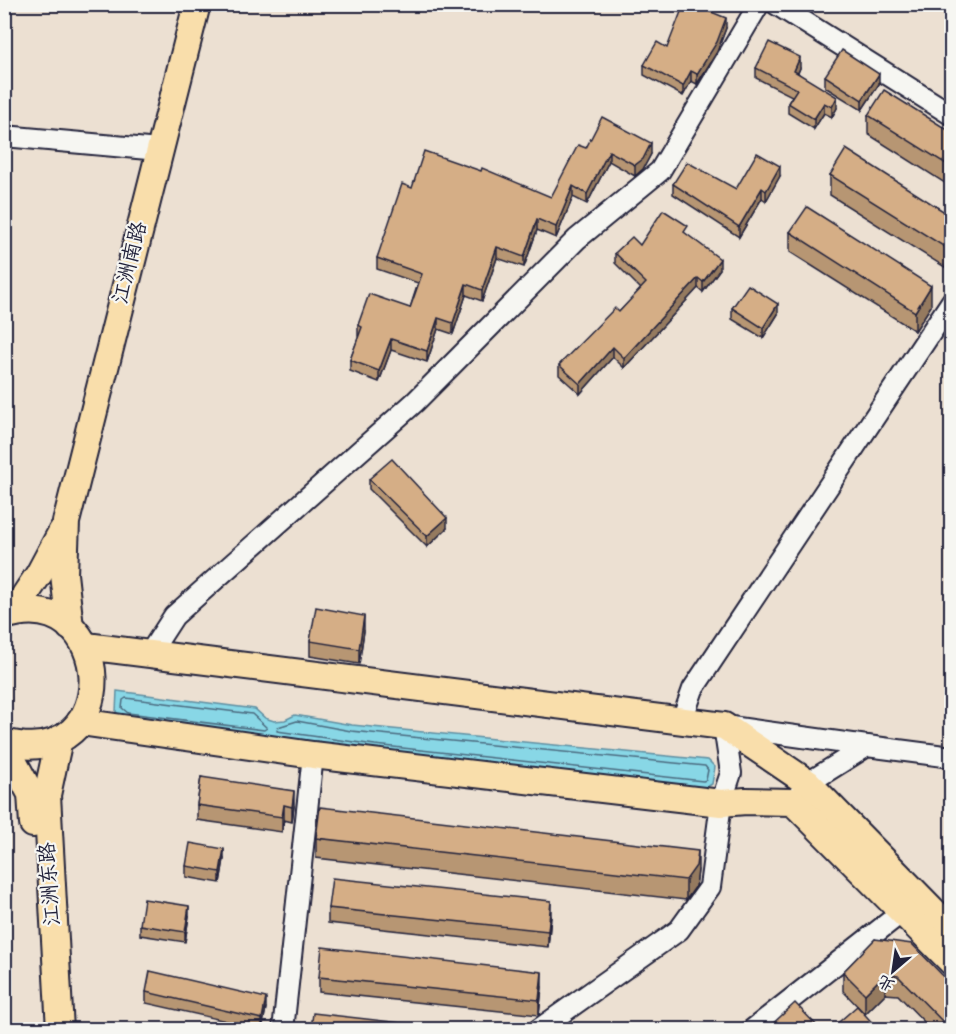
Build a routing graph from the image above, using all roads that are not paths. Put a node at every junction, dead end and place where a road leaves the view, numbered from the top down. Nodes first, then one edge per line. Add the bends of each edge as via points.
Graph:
1 (197, 4) edge
2 (759, 4) edge
3 (776, 4) edge
4 (951, 115) edge
5 (4, 136) edge
6 (159, 150) junction
7 (951, 301) edge
8 (66, 522) junction
9 (9, 614) edge
10 (78, 636) junction
11 (150, 652) junction
12 (682, 720) junction
13 (80, 722) junction
14 (724, 726) junction
15 (59, 739) junction
16 (4, 743) edge
17 (867, 746) junction
18 (313, 755) junction
19 (951, 757) edge
20 (801, 793) junction
21 (721, 803) junction
22 (902, 912) junction
23 (951, 930) edge
24 (951, 962) edge
25 (45, 1029) edge
26 (60, 1029) edge
27 (283, 1029) edge
28 (538, 1029) edge
29 (752, 1029) edge

1 - 6 main road, 江洲南路
2 - 11 street via 660,171 578,239 415,402 174,616
3 - 4 street
5 - 6 street
6 - 8 main road, 江洲南路
7 - 12 street via 693,689
8 - 9 main road via 39,574
8 - 10 main road via 64,574
9 - 10 main road via 43,614
10 - 11 main road
10 - 13 main road via 94,670 95,684
11 - 12 main road
12 - 14 main road
13 - 15 main road
13 - 18 main road
14 - 17 street
14 - 20 main road
14 - 21 street via 731,773
15 - 16 main road via 31,747
15 - 26 main road, 江洲东路 via 47,795
16 - 25 main road, 江洲东路 via 32,794
17 - 19 street
17 - 20 street
18 - 21 main road
18 - 27 street
20 - 21 main road
20 - 22 main road
20 - 23 main road
21 - 28 street via 710,887 679,930
22 - 24 main road
22 - 29 street

